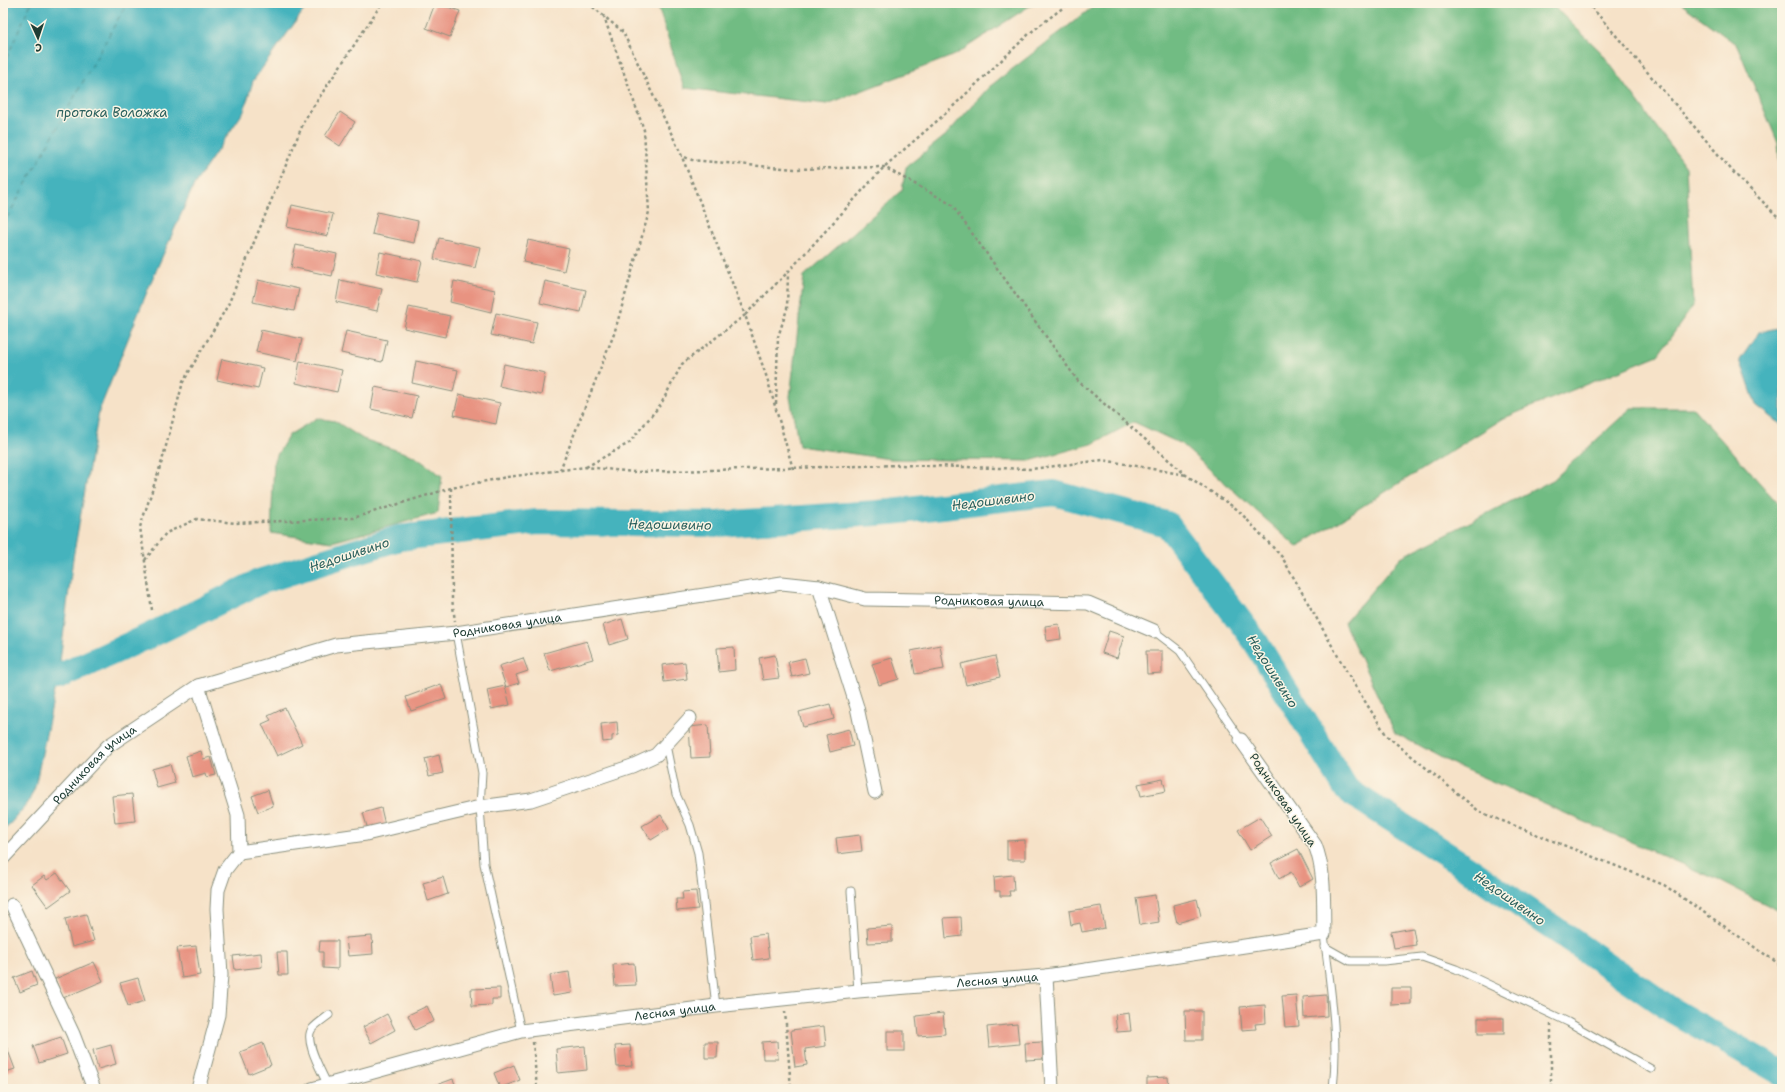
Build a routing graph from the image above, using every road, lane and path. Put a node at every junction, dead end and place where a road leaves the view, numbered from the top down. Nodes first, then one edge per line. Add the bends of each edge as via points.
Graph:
1 (382, 3) edge
2 (588, 3) edge
3 (1069, 3) edge
4 (1588, 3) edge
5 (604, 17) junction
6 (682, 156) junction
7 (884, 167) junction
8 (1782, 219) edge
9 (788, 272) junction
10 (745, 315) junction
11 (776, 408) junction
12 (586, 467) junction
13 (793, 469) junction
14 (560, 470) junction
15 (1186, 475) junction
16 (451, 488) junction
17 (145, 560) junction
18 (819, 587) junction
19 (152, 610) dead end
20 (1154, 631) joint
21 (456, 633) junction
22 (198, 686) junction
23 (690, 718) dead end
24 (1241, 740) joint
25 (666, 745) junction
26 (876, 792) dead end
27 (480, 807) junction
28 (239, 852) junction
29 (3, 858) edge
30 (851, 891) dead end
31 (12, 905) dead end
32 (1325, 941) junction
33 (1782, 966) edge
34 (1046, 976) junction
35 (858, 991) junction
36 (784, 999) junction
37 (716, 1006) junction
38 (1550, 1014) junction
39 (329, 1015) dead end
40 (526, 1030) junction
41 (1651, 1069) dead end
42 (328, 1084) junction
43 (94, 1089) edge
44 (198, 1089) edge
45 (312, 1089) edge
46 (536, 1089) edge
47 (791, 1089) edge
48 (1052, 1089) edge
49 (1333, 1089) edge
50 (1551, 1089) edge

1 - 17 path via 306,119 228,305 183,382 162,461 140,527
2 - 5 path
3 - 7 path via 1030,33 945,114
4 - 8 path via 1735,174
5 - 6 path via 623,32
5 - 14 path via 644,130 649,212 614,334
6 - 7 path via 692,160 794,169
6 - 10 path
7 - 9 path
7 - 15 path via 951,204 1078,381
9 - 10 path
9 - 11 path via 788,309 778,338
10 - 11 path
10 - 12 path via 682,364 661,404 629,443
11 - 13 path
12 - 13 path via 634,472
12 - 14 path
13 - 15 path via 899,465 1031,469 1102,460
14 - 16 path
15 - 33 path via 1238,510 1282,557 1352,681 1392,741 1480,812 1664,885
16 - 17 path via 353,518 236,522 196,519 166,533
16 - 21 path via 452,598
17 - 19 path
18 - 20 street, Родниковая улица via 865,599 1088,603
18 - 21 street, Родниковая улица via 782,583
18 - 26 street via 857,707
20 - 24 lane via 1180,651
21 - 22 street, Родниковая улица via 336,645
21 - 27 lane via 482,773
22 - 28 street via 238,815
22 - 29 street, Родниковая улица via 108,746
23 - 25 street
24 - 32 street, Родниковая улица via 1315,845 1320,858 1322,876
25 - 27 street via 656,756 632,766 531,800
25 - 37 lane via 676,794 690,825 698,853
27 - 28 street via 366,834
27 - 40 lane via 484,864
28 - 44 street via 226,870 218,890 221,975 218,1016
30 - 35 lane
31 - 43 street via 73,1034
32 - 34 street, Лесная улица
32 - 38 lane via 1350,961 1422,957 1456,969
32 - 49 lane via 1334,1020 1336,1062
34 - 35 street, Лесная улица
34 - 48 street, Лесная улица
35 - 36 street, Лесная улица
36 - 37 street, Лесная улица
36 - 47 path
37 - 40 street, Лесная улица
38 - 41 lane
38 - 50 path
39 - 42 lane via 312,1029 309,1036 310,1044
40 - 42 street, Лесная улица
40 - 46 path
42 - 45 street, Лесная улица

